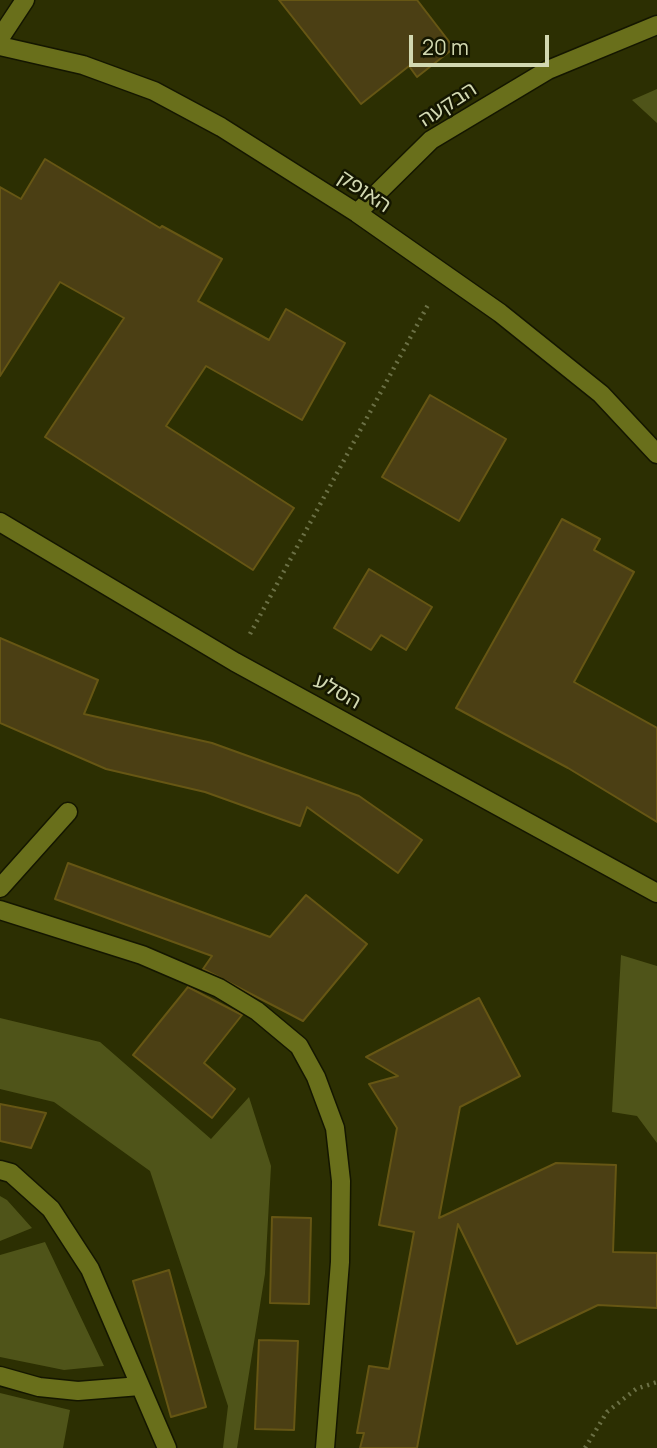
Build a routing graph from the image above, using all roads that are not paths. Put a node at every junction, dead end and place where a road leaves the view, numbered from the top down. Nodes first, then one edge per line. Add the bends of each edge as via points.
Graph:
1 (25, 0) edge
2 (657, 25) edge
3 (0, 38) edge
4 (0, 46) edge
5 (357, 213) junction
6 (657, 454) edge
7 (0, 522) edge
8 (68, 813) dead end
9 (0, 888) edge
10 (657, 893) edge
11 (0, 910) edge
12 (0, 1170) edge
13 (0, 1376) edge
14 (140, 1386) junction
15 (167, 1448) edge
16 (326, 1448) edge

1 - 3 street
2 - 5 street, הבקעה via 548,70 431,140
4 - 5 street, האופק via 83,65 154,91 221,127
5 - 6 street, האופק via 500,313 601,394
7 - 10 street, הסלע via 235,662
8 - 9 street
11 - 16 street via 142,955 219,988 257,1011 299,1046 335,1128 341,1181 340,1262
12 - 14 street via 11,1173 51,1209 90,1269
13 - 14 street via 78,1391
14 - 15 street

